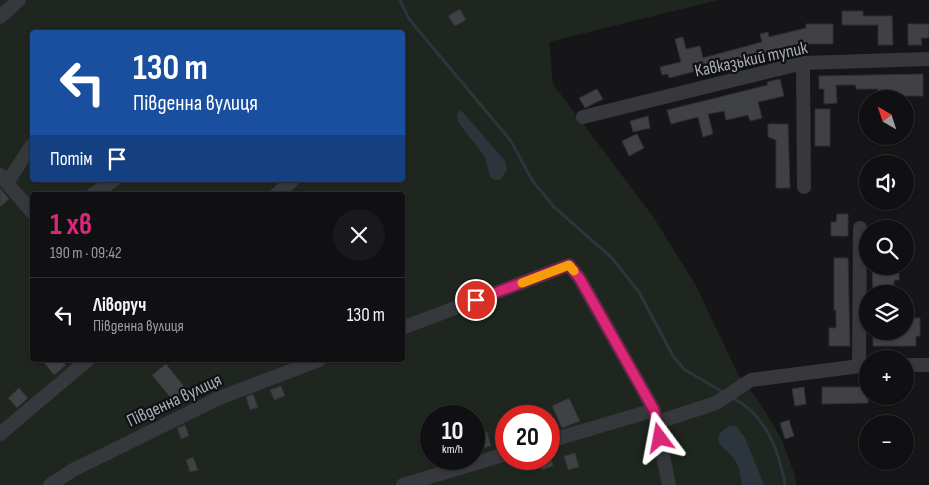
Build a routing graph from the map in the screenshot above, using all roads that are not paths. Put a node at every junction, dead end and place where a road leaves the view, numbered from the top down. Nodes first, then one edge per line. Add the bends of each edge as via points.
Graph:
1 (19, 0) edge
2 (0, 17) edge
3 (929, 59) edge
4 (803, 63) junction
5 (584, 117) dead end
6 (30, 147) edge
7 (4, 179) edge
8 (111, 182) edge
9 (291, 182) edge
10 (804, 187) dead end
11 (96, 192) edge
12 (279, 192) edge
13 (30, 210) edge
14 (861, 275) edge
15 (405, 327) edge
16 (863, 350) edge
17 (86, 362) edge
18 (314, 362) edge
19 (914, 365) edge
20 (929, 365) edge
21 (859, 366) edge
22 (656, 416) junction
23 (0, 434) edge
24 (560, 438) edge
25 (495, 457) edge
26 (50, 485) edge
27 (404, 485) edge
28 (669, 485) edge

1 - 2 street
3 - 4 street, Кавказький тупик
4 - 5 street, Кавказький тупик
4 - 10 street
6 - 7 street
7 - 13 street
8 - 11 street
9 - 12 street
14 - 16 street
15 - 22 street via 569,265 580,279
17 - 23 street
18 - 26 street, Південна вулиця via 217,399
19 - 20 street
21 - 22 street via 751,380 716,403
22 - 24 street
22 - 28 street
25 - 27 street

